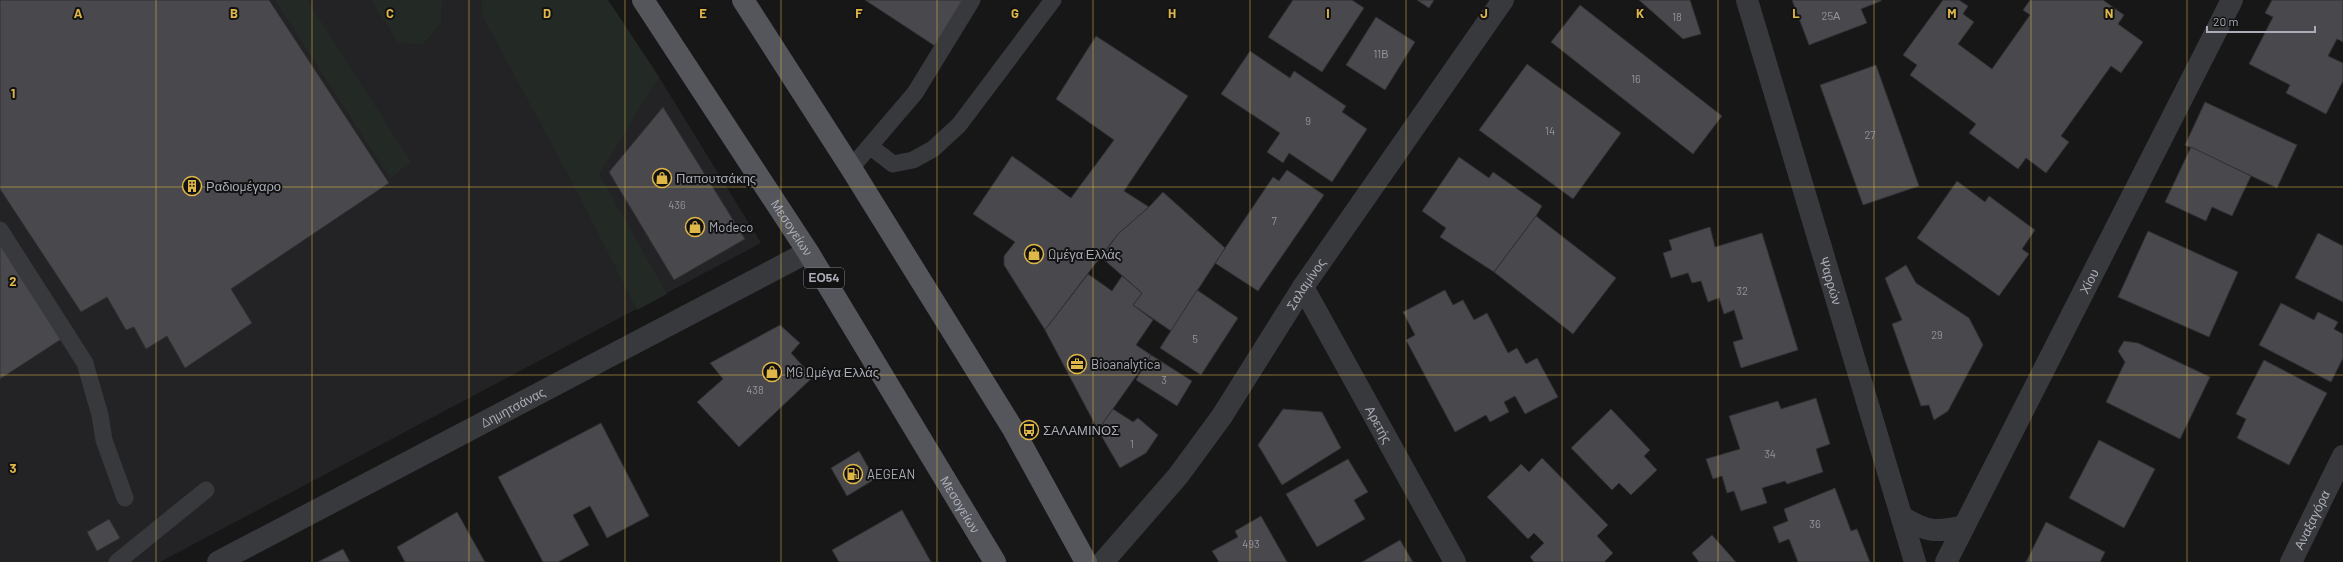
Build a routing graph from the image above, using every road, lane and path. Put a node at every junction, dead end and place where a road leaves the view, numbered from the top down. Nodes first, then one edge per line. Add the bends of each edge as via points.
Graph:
1 (643, 0) edge
2 (743, 0) edge
3 (972, 0) edge
4 (1053, 0) edge
5 (1503, 0) edge
6 (1747, 0) edge
7 (2232, 0) edge
8 (871, 147) junction
9 (851, 168) junction
10 (0, 230) edge
11 (808, 252) junction
12 (1303, 287) junction
13 (2343, 456) edge
14 (206, 490) dead end
15 (125, 498) dead end
16 (1902, 517) junction
17 (1964, 526) junction
18 (117, 562) edge
19 (218, 562) edge
20 (995, 562) edge
21 (1086, 562) edge
22 (1103, 562) edge
23 (1455, 562) edge
24 (1915, 562) edge
25 (1946, 562) edge
26 (2291, 562) edge

1 - 11 main road, Μεσογείων / ΕΟ54
2 - 9 main road
3 - 8 lane via 915,93
4 - 8 lane via 959,125 933,149 912,160 893,164
5 - 12 street, Σαλαμίνος
6 - 16 street, Ψαρρών
7 - 17 street, Χίου
8 - 9 lane
9 - 21 main road via 1013,429
10 - 15 lane via 85,363 100,415 104,440
11 - 19 street, Δημητσάνας
11 - 20 main road, Μεσογείων / ΕΟ54
12 - 22 street, Σαλαμίνος via 1222,416 1178,476
12 - 23 street, Αρετής
13 - 26 street, Αναξαγόρα
14 - 18 lane
16 - 17 street via 1931,531 1945,531
16 - 24 street, Ψαρρών
17 - 25 street, Χίου

